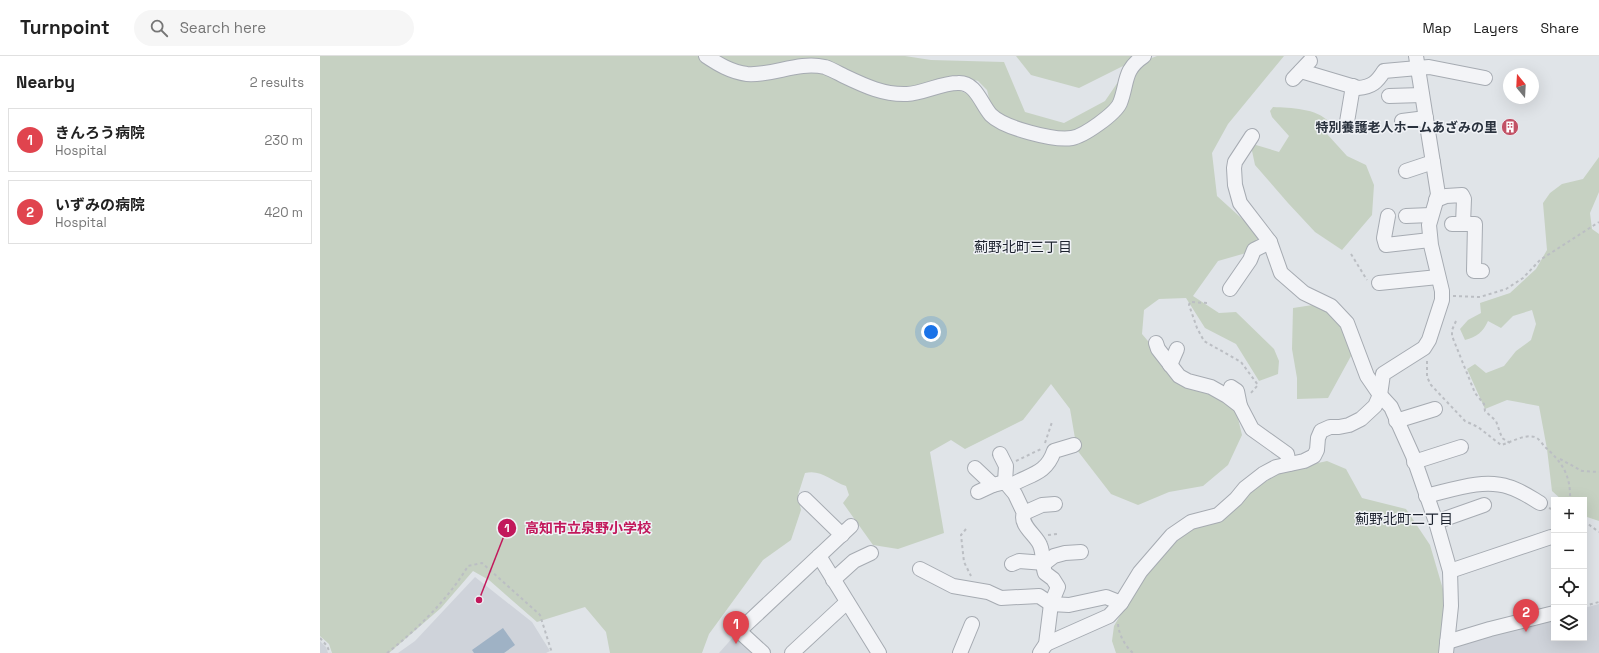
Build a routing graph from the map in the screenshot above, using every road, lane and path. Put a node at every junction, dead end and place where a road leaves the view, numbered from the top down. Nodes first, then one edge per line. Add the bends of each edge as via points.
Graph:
1 (706, 56) edge
2 (1144, 56) edge
3 (1417, 62) edge
4 (1301, 70) dead end
5 (1485, 78) dead end
6 (1353, 86) junction
7 (1422, 95) junction
8 (1389, 96) dead end
9 (1426, 118) junction
10 (1402, 121) dead end
11 (1347, 122) dead end
12 (1252, 136) dead end
13 (1433, 162) junction
14 (1406, 171) dead end
15 (1436, 200) junction
16 (1431, 214) junction
17 (1388, 216) dead end
18 (1406, 216) dead end
19 (1599, 222) edge
20 (1430, 240) junction
21 (1270, 242) junction
22 (1351, 254) dead end
23 (1482, 271) dead end
24 (1438, 277) junction
25 (1379, 283) joint
26 (1230, 289) dead end
27 (1442, 294) junction
28 (1207, 303) dead end
29 (1456, 321) dead end
30 (1156, 343) dead end
31 (1424, 348) junction
32 (1177, 349) dead end
33 (1170, 365) junction
34 (1231, 387) dead end
35 (1380, 395) junction
36 (1240, 406) junction
37 (1435, 409) dead end
38 (1396, 421) junction
39 (1052, 422) dead end
40 (1510, 443) junction
41 (1074, 445) dead end
42 (1461, 447) dead end
43 (1559, 459) junction
44 (1003, 460) joint
45 (1414, 462) junction
46 (1289, 464) junction
47 (976, 468) dead end
48 (1599, 472) edge
49 (1003, 484) junction
50 (978, 492) dead end
51 (1426, 496) junction
52 (1570, 497) edge
53 (805, 499) dead end
54 (1540, 503) dead end
55 (1055, 504) dead end
56 (1484, 505) dead end
57 (1024, 513) junction
58 (1436, 522) junction
59 (1587, 523) edge
60 (966, 529) dead end
61 (1599, 532) edge
62 (1551, 537) dead end
63 (1081, 552) dead end
64 (871, 553) dead end
65 (819, 556) junction
66 (1045, 563) junction
67 (1012, 564) dead end
68 (920, 569) dead end
69 (1450, 571) junction
70 (833, 580) junction
71 (974, 581) dead end
72 (847, 602) junction
73 (1599, 602) edge
74 (1121, 603) junction
75 (1051, 604) junction
76 (1587, 605) edge
77 (1551, 614) edge
78 (972, 624) dead end
79 (320, 638) edge
80 (1446, 647) edge
81 (1043, 649) edge
82 (330, 653) edge
83 (387, 653) edge
84 (552, 653) edge
85 (763, 653) edge
86 (792, 653) edge
87 (879, 653) edge
88 (960, 653) edge
89 (1133, 653) edge

1 - 2 street via 732,70 748,74 803,65 827,67 872,89 894,94 908,94 958,83 967,85 976,92 998,120 1020,129 1067,138 1087,132 1119,104 1129,69
3 - 5 street via 1429,67
3 - 6 street via 1384,71 1375,84 1366,88
3 - 7 street
4 - 6 street
6 - 11 street
7 - 8 street
7 - 9 street
9 - 10 street
9 - 13 street
12 - 21 street via 1235,162 1235,185 1240,203
13 - 14 street
13 - 15 street via 1438,194
15 - 16 street
15 - 23 street via 1446,196 1462,195 1464,199 1458,224 1475,224 1474,271
16 - 18 street
16 - 20 street
17 - 20 street via 1379,237 1386,245
19 - 27 path via 1540,260 1523,278 1506,289 1480,297
20 - 24 street
21 - 26 street via 1254,250
21 - 35 street via 1281,273 1304,293 1322,300 1342,316 1367,376
22 - 25 path via 1369,282
24 - 25 street
24 - 27 street
27 - 31 street via 1429,340
28 - 36 path via 1190,302 1189,305 1204,341 1241,362 1258,385
29 - 40 path via 1452,336 1475,393 1484,404 1485,411 1496,421 1502,438
30 - 33 street via 1158,350
31 - 35 street via 1383,374
31 - 40 path via 1427,377 1431,384 1465,420 1502,445
32 - 33 street
33 - 36 street via 1183,379 1206,380
34 - 36 street via 1237,391
35 - 38 street via 1391,407
35 - 46 street via 1375,406 1356,422 1321,431 1314,456
36 - 46 street via 1252,429 1287,454
37 - 38 street
38 - 45 street
39 - 44 path via 1043,448
40 - 43 path via 1524,436 1535,437
41 - 49 street via 1054,451 1050,462 1043,469
42 - 45 street
43 - 48 path via 1582,471
43 - 52 path via 1569,480
44 - 49 street
45 - 51 street
46 - 74 street via 1263,474 1218,515 1191,522 1172,535 1140,572
47 - 49 street
49 - 50 street
49 - 57 street
51 - 54 street via 1480,484 1502,485
51 - 58 street
53 - 65 street via 846,531
55 - 57 street via 1042,505
56 - 58 street
57 - 66 street via 1024,523 1040,545
58 - 69 street
59 - 61 path
60 - 71 path via 961,535 964,562
62 - 69 street
63 - 66 street via 1054,556
64 - 70 street via 854,561
65 - 70 street
65 - 85 street via 739,631
66 - 67 street via 1019,561
66 - 75 street via 1045,573 1058,587
68 - 75 street via 953,586 988,592 1000,598 1039,596
69 - 80 street via 1451,606
70 - 72 street
72 - 86 street
72 - 87 street
73 - 76 path
74 - 75 street via 1106,597 1069,605
74 - 81 street via 1109,616
74 - 89 path via 1119,632
75 - 81 street
77 - 80 street via 1490,629
78 - 88 street
79 - 82 path
83 - 84 path via 455,587 468,566 482,563 540,615

